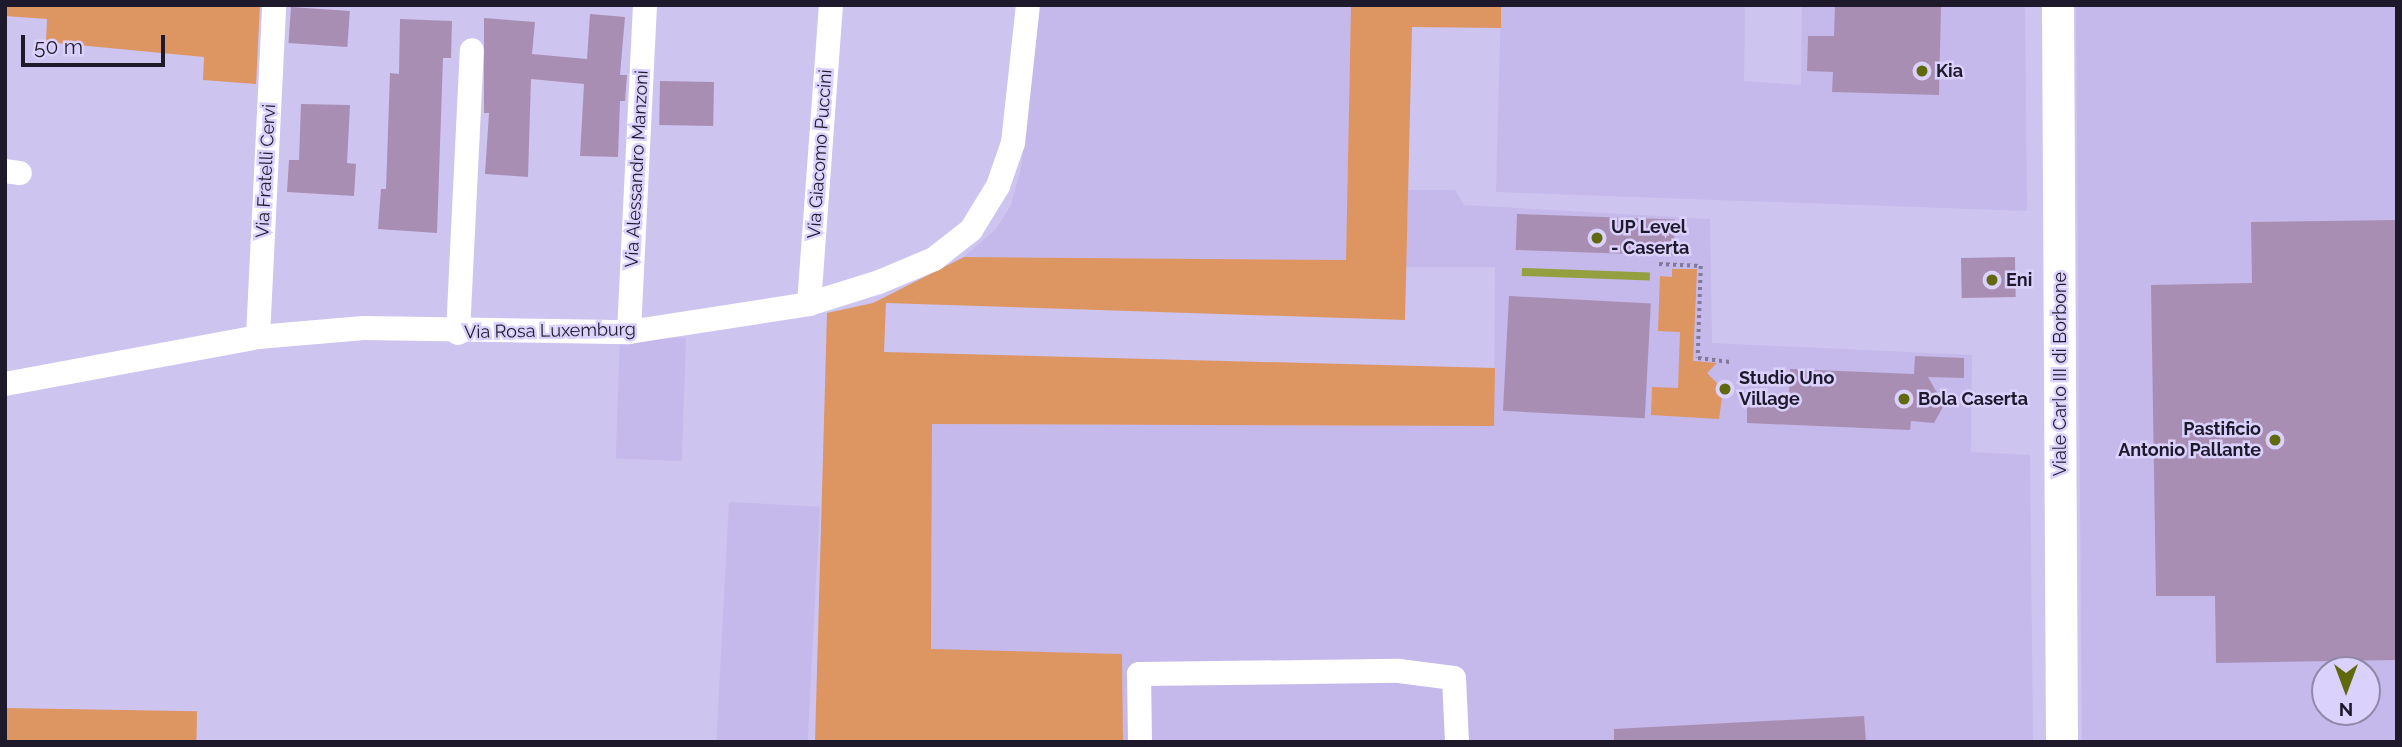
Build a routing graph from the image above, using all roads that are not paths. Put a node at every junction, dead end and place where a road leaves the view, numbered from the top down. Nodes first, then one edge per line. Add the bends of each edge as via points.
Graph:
1 (275, 5) edge
2 (645, 5) edge
3 (831, 5) edge
4 (1028, 5) edge
5 (2057, 5) edge
6 (472, 50) dead end
7 (809, 304) junction
8 (629, 332) junction
9 (458, 333) junction
10 (258, 337) junction
11 (5, 384) edge
12 (1140, 742) edge
13 (1457, 742) edge
14 (2062, 742) edge

1 - 10 street, Via Fratelli Cervi
2 - 8 street, Via Alessandro Manzoni
3 - 7 street, Via Giacomo Puccini
4 - 7 street, Via Rosa Luxemburg via 1013,143 998,186 971,230 934,259
5 - 14 main road, Viale Carlo III di Borbone
6 - 9 street
7 - 8 street, Via Rosa Luxemburg
8 - 9 street, Via Rosa Luxemburg
9 - 10 street, Via Rosa Luxemburg via 364,328
10 - 11 street, Via Rosa Luxemburg
12 - 13 street via 1139,674 1399,671 1454,678

